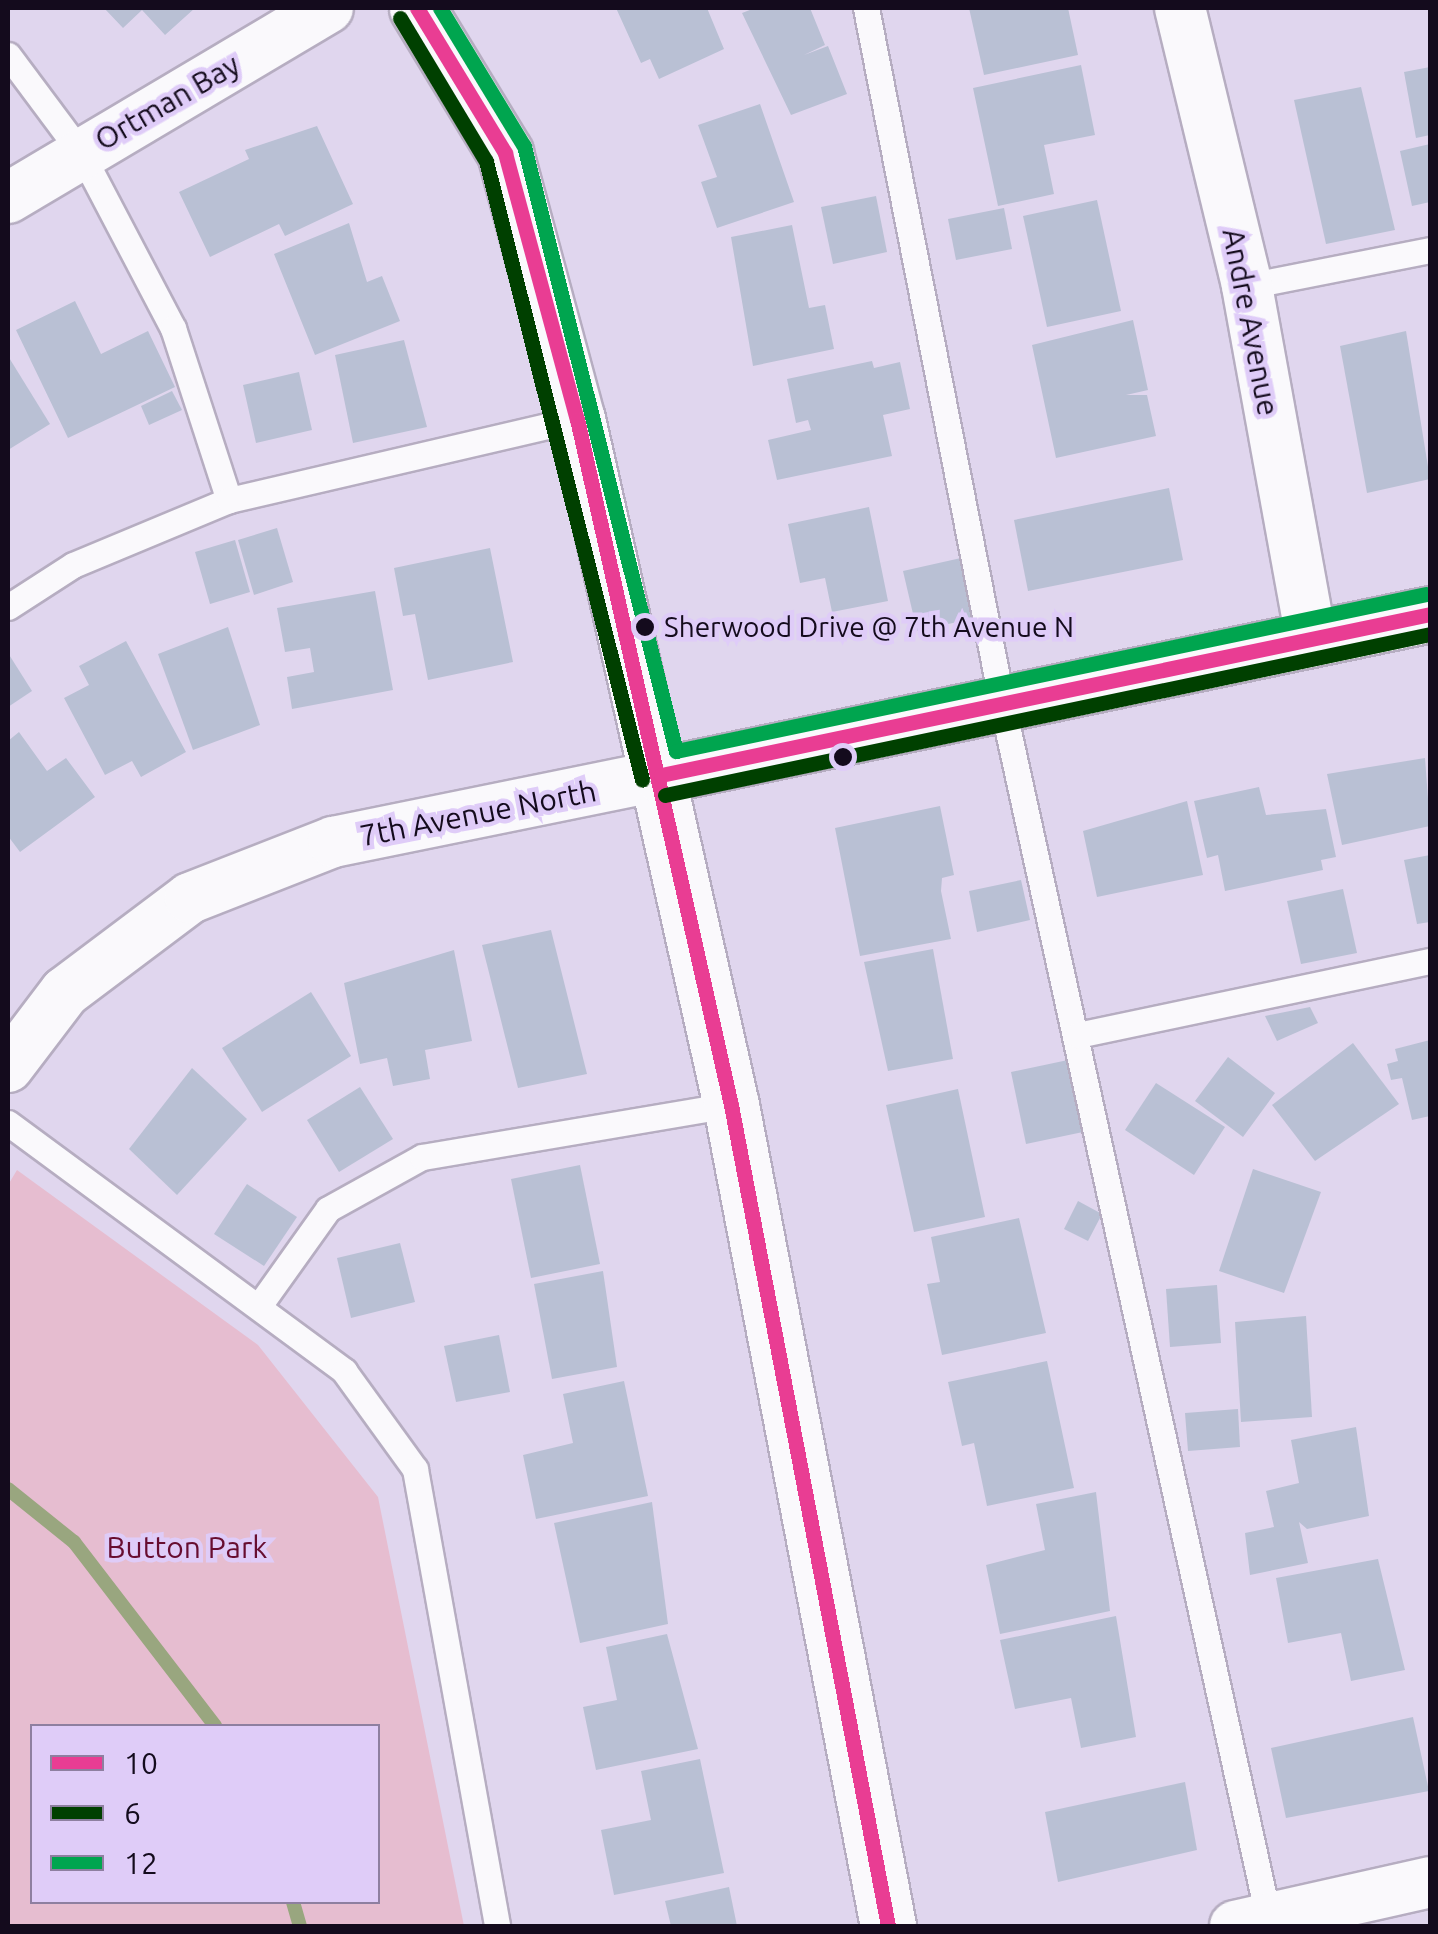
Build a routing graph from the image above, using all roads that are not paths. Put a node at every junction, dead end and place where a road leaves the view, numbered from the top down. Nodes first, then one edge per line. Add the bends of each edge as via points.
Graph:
1 (328, 8) edge
2 (417, 8) edge
3 (866, 8) edge
4 (1180, 8) edge
5 (8, 55) edge
6 (80, 153) junction
7 (8, 198) edge
8 (1430, 250) edge
9 (1247, 286) junction
10 (577, 419) junction
11 (229, 500) junction
12 (8, 608) edge
13 (1430, 614) edge
14 (1312, 638) junction
15 (1003, 708) junction
16 (661, 776) junction
17 (1430, 961) edge
18 (1078, 1035) junction
19 (8, 1067) edge
20 (731, 1105) junction
21 (8, 1124) edge
22 (261, 1303) junction
23 (1430, 1882) edge
24 (1258, 1924) edge
25 (497, 1926) edge
26 (888, 1926) edge

1 - 6 street, Ortman Bay
2 - 10 street via 506,154
3 - 15 lane
4 - 9 street, Andre Avenue
5 - 6 lane
6 - 7 street, Ortman Bay
6 - 11 lane via 173,328
8 - 9 lane
9 - 14 street, Andre Avenue
10 - 11 lane
10 - 16 street
11 - 12 lane via 73,565
13 - 14 street, 7th Avenue North
14 - 15 street, 7th Avenue North
15 - 16 street, 7th Avenue North
15 - 18 lane
16 - 19 street, 7th Avenue North via 333,842 190,898 65,992
16 - 20 street
17 - 18 lane
18 - 24 lane
20 - 22 lane via 422,1157 328,1209
20 - 26 street
21 - 22 lane
22 - 25 lane via 344,1370 415,1469
23 - 24 street

